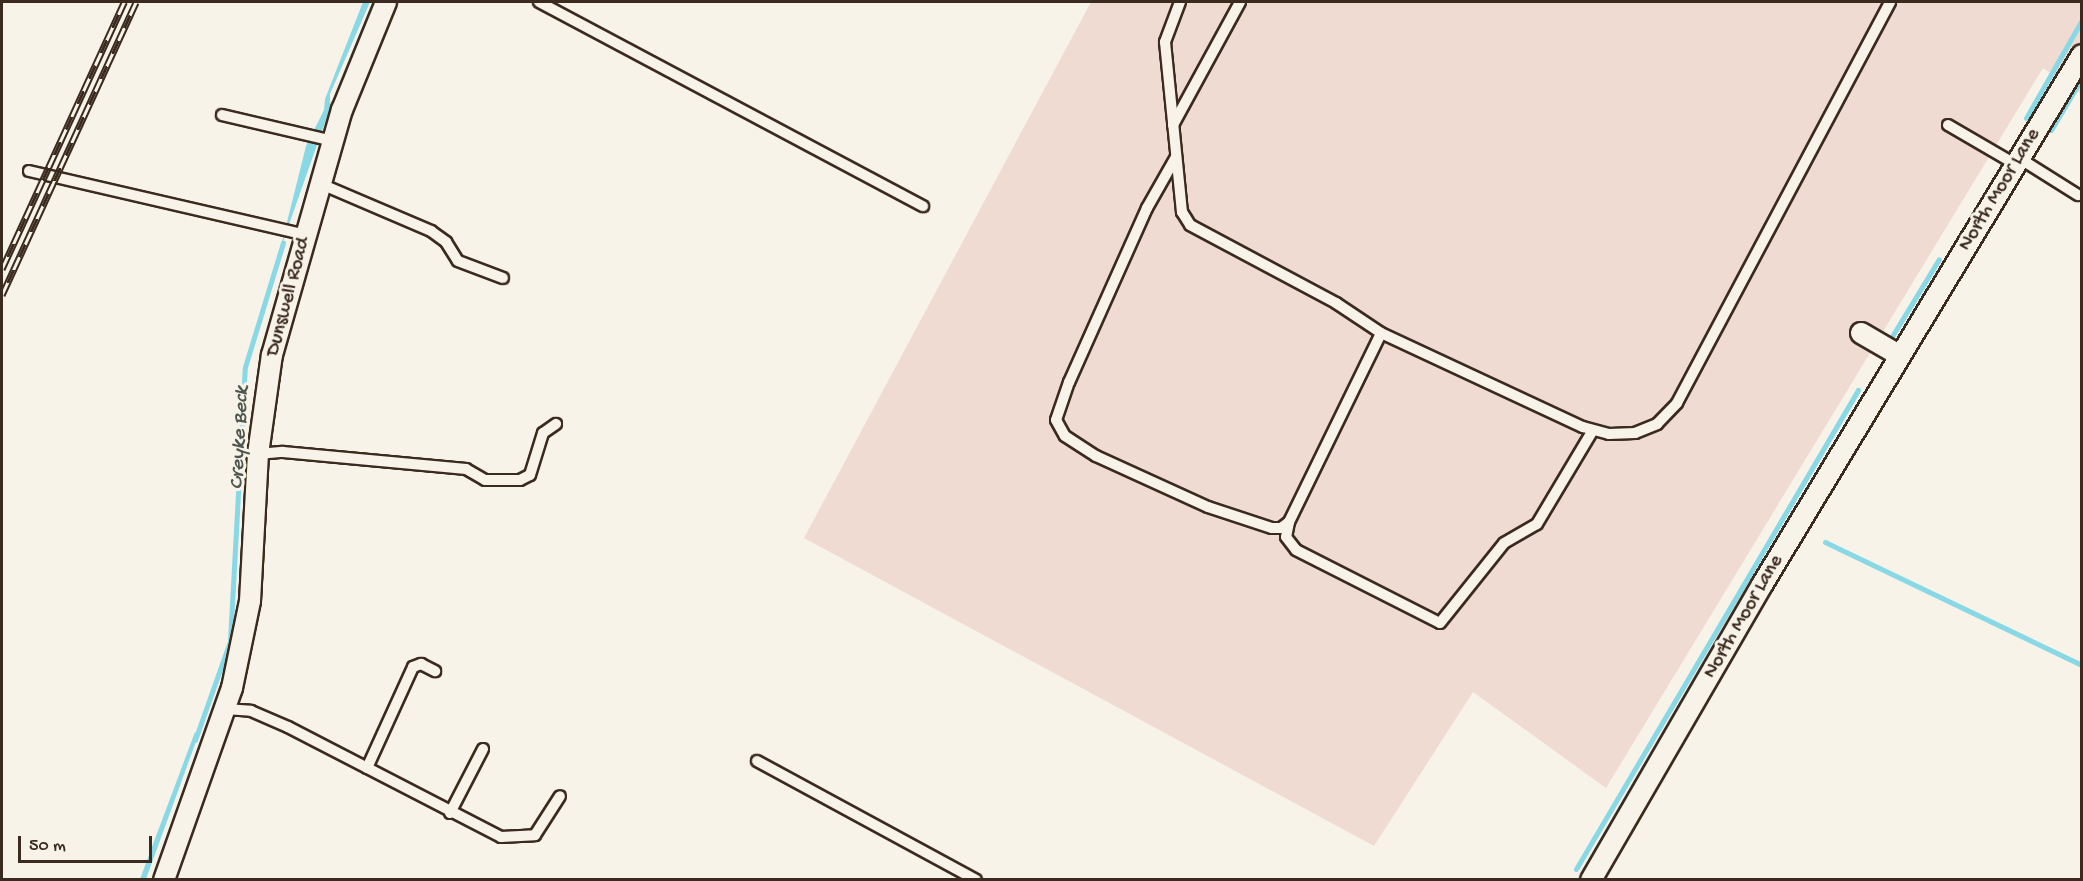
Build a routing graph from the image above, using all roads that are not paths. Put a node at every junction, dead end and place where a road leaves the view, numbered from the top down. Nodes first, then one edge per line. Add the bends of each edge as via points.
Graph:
1 (386, 2) edge
2 (539, 2) edge
3 (1180, 2) edge
4 (1240, 2) edge
5 (1890, 2) edge
6 (2082, 55) edge
7 (222, 115) dead end
8 (1948, 125) dead end
9 (1173, 126) junction
10 (328, 140) junction
11 (1176, 157) junction
12 (2017, 161) junction
13 (29, 171) dead end
14 (321, 184) junction
15 (2078, 195) dead end
16 (923, 206) dead end
17 (300, 234) junction
18 (503, 278) dead end
19 (1381, 333) junction
20 (1861, 333) dead end
21 (1899, 355) junction
22 (556, 424) dead end
23 (1593, 430) junction
24 (258, 454) junction
25 (1289, 522) junction
26 (435, 671) dead end
27 (225, 709) junction
28 (483, 749) dead end
29 (757, 761) dead end
30 (367, 768) junction
31 (560, 796) dead end
32 (450, 813) junction
33 (164, 879) edge
34 (976, 879) edge
35 (1591, 879) edge

1 - 10 street, Dunswell Road
2 - 16 lane
3 - 9 lane via 1165,42
4 - 9 lane
5 - 23 lane via 1677,403 1657,424 1635,433
6 - 12 street, North Moor Lane
7 - 10 lane
8 - 12 lane
9 - 11 lane
10 - 14 street, Dunswell Road
11 - 19 lane via 1182,212 1190,225 1336,303
11 - 25 lane via 1147,208 1056,420 1065,436 1096,456 1208,507 1272,528
12 - 15 lane
12 - 21 street, North Moor Lane
13 - 17 lane
14 - 17 street, Dunswell Road
14 - 18 lane via 431,231 446,242 458,261
17 - 24 street, Dunswell Road via 272,355
19 - 23 lane
19 - 25 lane
20 - 21 street
21 - 35 street, North Moor Lane
22 - 24 lane via 543,433 530,475 520,480 484,480 466,470 415,464 283,452
23 - 25 lane via 1536,524 1504,543 1440,622 1296,550 1286,537
24 - 27 street, Dunswell Road via 250,601
26 - 30 lane via 421,664 413,667
27 - 30 lane via 251,711
27 - 33 street, Dunswell Road
28 - 32 lane
29 - 34 lane
30 - 32 lane
31 - 32 lane via 535,835 501,837

